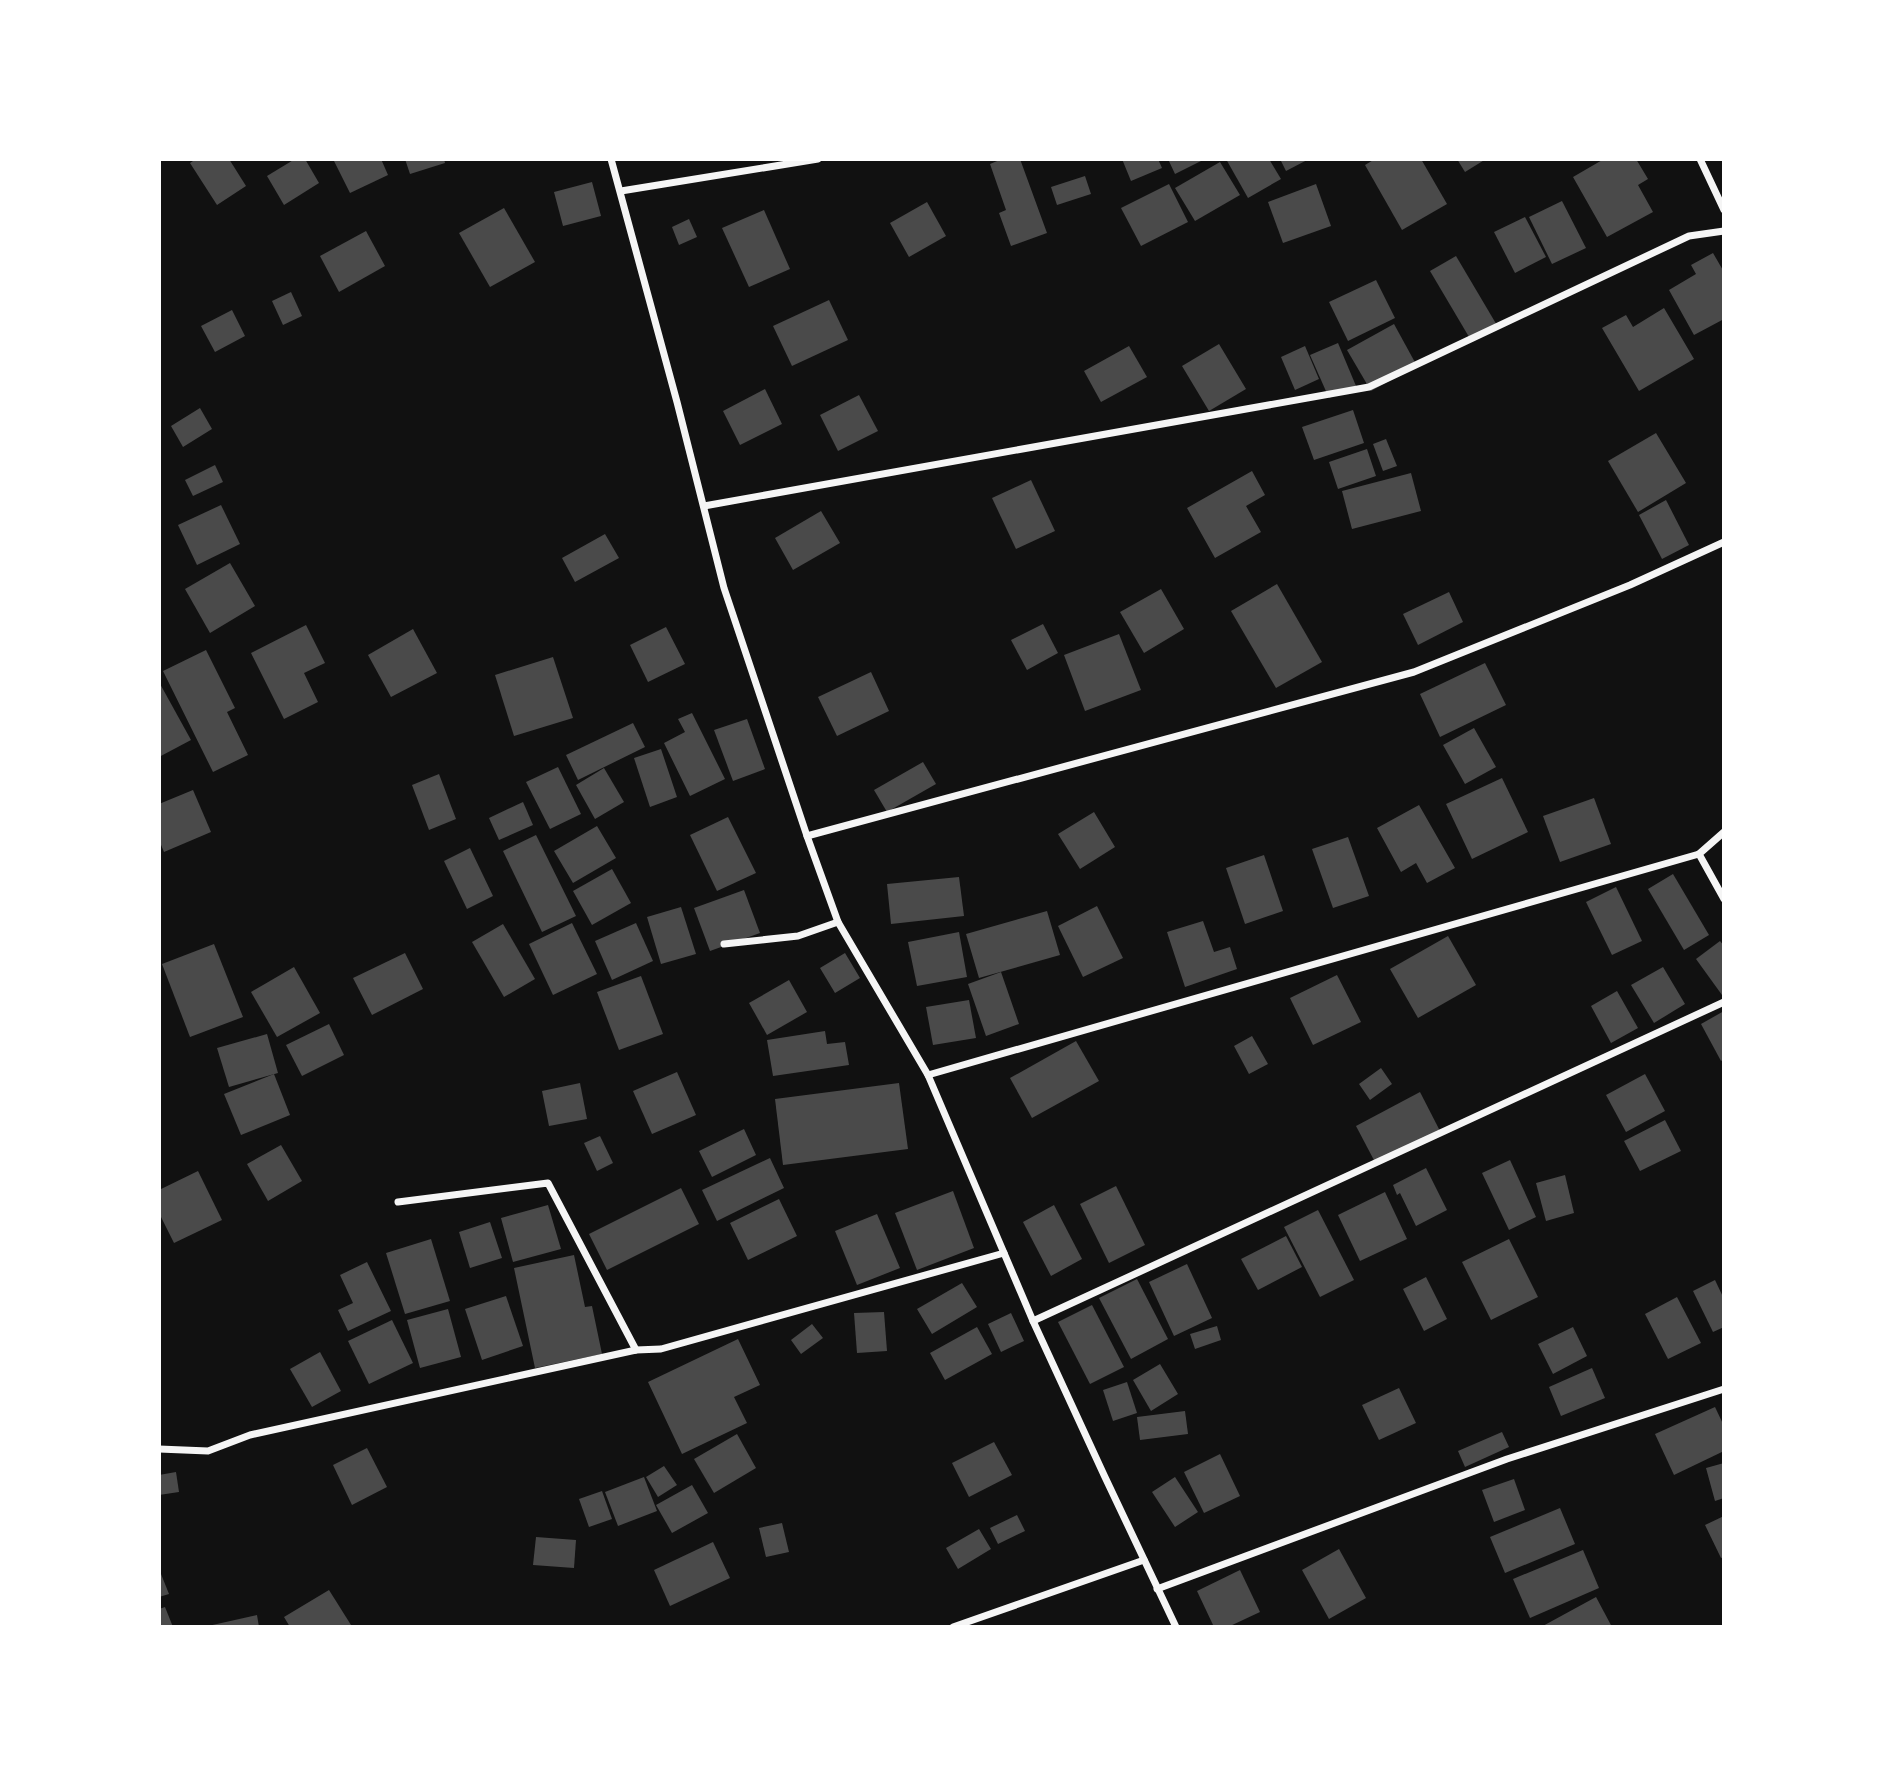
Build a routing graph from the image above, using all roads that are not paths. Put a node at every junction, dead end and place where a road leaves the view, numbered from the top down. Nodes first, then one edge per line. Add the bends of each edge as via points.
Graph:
1 (611, 159) edge
2 (818, 159) edge
3 (1700, 159) edge
4 (621, 191) junction
5 (1724, 209) edge
6 (1724, 230) edge
7 (704, 506) junction
8 (1724, 542) edge
9 (1724, 832) edge
10 (807, 836) junction
11 (1699, 854) junction
12 (1724, 899) edge
13 (838, 922) junction
14 (724, 944) dead end
15 (1724, 1002) edge
16 (928, 1075) junction
17 (398, 1202) dead end
18 (1004, 1253) junction
19 (1033, 1321) junction
20 (636, 1349) junction
21 (1724, 1389) edge
22 (159, 1449) edge
23 (1144, 1560) junction
24 (1157, 1589) junction
25 (953, 1627) edge
26 (1176, 1627) edge

1 - 4 street
2 - 4 street
3 - 5 street
4 - 7 street
6 - 7 street via 1689,236 1369,387
7 - 10 street via 724,588
8 - 10 street via 1414,672
9 - 11 street
10 - 13 street
11 - 12 street
11 - 16 street
13 - 14 street via 798,936
13 - 16 street
15 - 19 street
16 - 18 street
17 - 20 street via 548,1183
18 - 19 street
18 - 20 street via 661,1349
19 - 23 street
20 - 22 street via 250,1435 208,1451
21 - 24 street via 1507,1459
23 - 24 street
23 - 25 street
24 - 26 street

